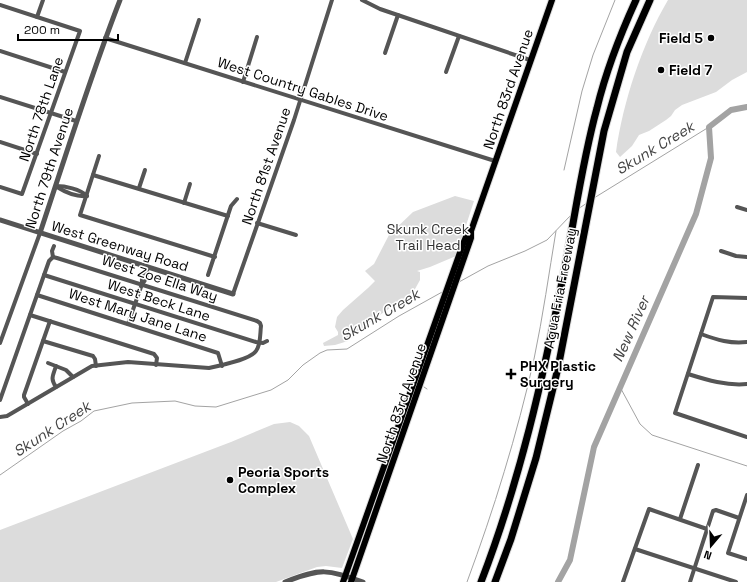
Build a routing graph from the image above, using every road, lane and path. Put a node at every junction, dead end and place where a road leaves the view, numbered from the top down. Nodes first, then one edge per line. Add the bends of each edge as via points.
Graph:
1 (43, 0) edge
2 (120, 0) edge
3 (332, 0) edge
4 (362, 0) edge
5 (552, 0) edge
6 (636, 0) edge
7 (650, 0) edge
8 (0, 5) edge
9 (398, 15) junction
10 (37, 17) junction
11 (199, 20) dead end
12 (459, 36) junction
13 (257, 37) dead end
14 (105, 38) junction
15 (0, 51) edge
16 (385, 53) dead end
17 (530, 60) junction
18 (185, 63) junction
19 (65, 72) junction
20 (446, 72) dead end
21 (243, 82) junction
22 (0, 97) edge
23 (300, 100) junction
24 (51, 113) junction
25 (76, 121) junction
26 (0, 142) edge
27 (37, 154) junction
28 (99, 156) dead end
29 (495, 161) junction
30 (145, 170) dead end
31 (94, 175) junction
32 (190, 184) dead end
33 (56, 186) junction
34 (0, 187) edge
35 (139, 188) junction
36 (87, 196) junction
37 (237, 199) dead end
38 (184, 203) junction
39 (737, 207) dead end
40 (747, 210) edge
41 (228, 216) junction
42 (0, 220) edge
43 (257, 223) junction
44 (40, 233) junction
45 (296, 235) dead end
46 (54, 246) dead end
47 (720, 251) dead end
48 (53, 257) junction
49 (215, 257) junction
50 (747, 257) edge
51 (147, 267) junction
52 (44, 275) junction
53 (208, 275) dead end
54 (142, 284) junction
55 (233, 294) joint
56 (37, 295) junction
57 (747, 298) edge
58 (135, 303) junction
59 (30, 314) junction
60 (441, 317) junction
61 (50, 321) junction
62 (128, 324) junction
63 (701, 334) junction
64 (43, 341) junction
65 (267, 341) dead end
66 (747, 342) edge
67 (0, 343) edge
68 (259, 343) junction
69 (48, 363) dead end
70 (156, 365) junction
71 (56, 366) junction
72 (96, 366) junction
73 (222, 366) junction
74 (688, 374) junction
75 (73, 377) junction
76 (747, 384) edge
77 (56, 387) junction
78 (0, 400) edge
79 (28, 404) junction
80 (0, 417) edge
81 (747, 437) edge
82 (698, 465) dead end
83 (747, 495) edge
84 (739, 518) junction
85 (680, 520) junction
86 (707, 529) junction
87 (636, 549) junction
88 (747, 559) edge
89 (695, 568) junction
90 (344, 579) edge
91 (352, 580) edge
92 (284, 582) edge
93 (363, 582) edge
94 (481, 582) edge
95 (495, 582) edge
96 (623, 582) edge
97 (690, 582) edge
98 (736, 582) edge

1 - 10 street
2 - 14 street, North 79th Avenue
3 - 23 street, North 81st Avenue
4 - 9 street
5 - 17 main road, North 83rd Avenue
6 - 94 highway, Agua Fria Freeway via 620,36 596,108 541,383 504,516
7 - 95 highway, Agua Fria Freeway via 627,52 604,131 558,368 536,458
8 - 10 street
9 - 12 street
9 - 16 street
10 - 19 street, North 78th Lane via 80,31
11 - 18 street
12 - 17 street
12 - 20 street
13 - 21 street
14 - 18 street, West Country Gables Drive
14 - 25 street, North 79th Avenue
15 - 19 street
17 - 29 main road, North 83rd Avenue
18 - 21 street, West Country Gables Drive
19 - 24 street, North 78th Lane
21 - 23 street, West Country Gables Drive
22 - 24 street
23 - 29 street, West Country Gables Drive
23 - 43 street, North 81st Avenue
24 - 25 street
24 - 27 street, North 78th Lane
25 - 33 street, North 79th Avenue
26 - 27 street
27 - 34 street, North 78th Lane via 22,194
28 - 31 street
29 - 60 main road, North 83rd Avenue via 471,231 466,237
30 - 35 street
31 - 35 street
31 - 36 street
32 - 38 street
33 - 36 street via 68,192
33 - 44 street, North 79th Avenue
35 - 38 street
36 - 49 street via 80,215
37 - 41 street via 231,206
38 - 41 street
39 - 40 street
41 - 49 street
42 - 44 street, West Greenway Road
43 - 45 street
43 - 55 street, North 81st Avenue
44 - 51 street, West Greenway Road
44 - 67 street, North 79th Avenue
46 - 48 street
47 - 50 street
48 - 52 street
48 - 54 street, West Zoe Ella Way
49 - 53 street
51 - 54 street via 141,279
51 - 55 street, West Greenway Road
52 - 56 street
52 - 58 street, West Beck Lane
54 - 58 street
54 - 68 street, West Zoe Ella Way via 260,323
56 - 59 street
56 - 62 street, West Mary Jane Lane
57 - 63 street via 714,297
58 - 62 street
58 - 68 street, West Beck Lane
59 - 61 street
59 - 78 street
60 - 90 main road, North 83rd Avenue
60 - 91 main road, North 83rd Avenue
61 - 64 street
61 - 70 street via 154,354 157,358
62 - 73 street, West Mary Jane Lane via 218,353
63 - 66 street via 737,344
63 - 74 street
64 - 72 street via 93,356
64 - 79 street via 24,395
65 - 68 street
68 - 73 street via 255,353
69 - 71 street
70 - 72 street via 128,362
70 - 73 street via 203,368
71 - 75 street via 69,371
71 - 77 street via 52,378
72 - 75 street
74 - 76 street via 707,380
74 - 81 street via 675,413
75 - 77 street
77 - 79 street
79 - 80 street via 7,416
82 - 85 street
83 - 84 street
84 - 86 street via 713,511
84 - 88 street via 728,552
85 - 86 street
85 - 87 street via 649,509
86 - 89 street
87 - 89 street
87 - 96 street
89 - 97 street
89 - 98 street
90 - 91 street
90 - 92 street via 332,572 320,571
91 - 93 street

